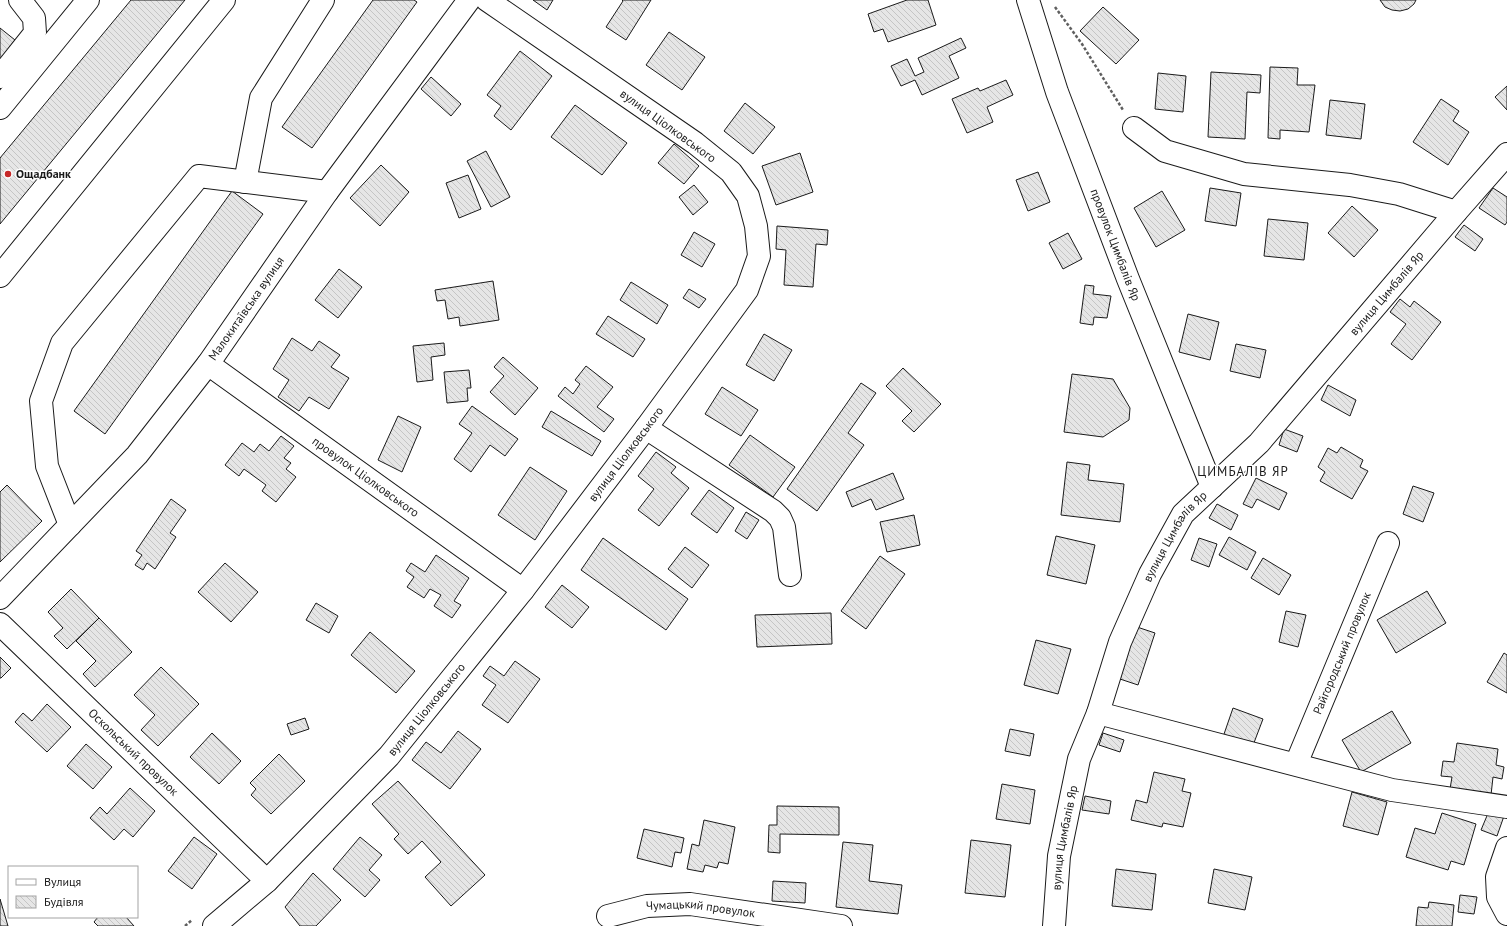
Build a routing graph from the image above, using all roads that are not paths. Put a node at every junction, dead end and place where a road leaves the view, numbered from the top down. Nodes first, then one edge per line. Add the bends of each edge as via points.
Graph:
1 (20, 0) edge
2 (88, 0) edge
3 (224, 0) edge
4 (323, 0) edge
5 (469, 0) edge
6 (487, 0) edge
7 (1028, 0) edge
8 (0, 77) edge
9 (0, 108) edge
10 (1134, 128) road end
11 (1507, 154) edge
12 (245, 182) junction
13 (327, 192) junction
14 (1456, 212) junction
15 (0, 276) edge
16 (208, 364) junction
17 (646, 428) junction
18 (1212, 487) junction
19 (70, 525) junction
20 (1388, 543) dead end
21 (790, 575) dead end
22 (523, 590) junction
23 (0, 598) edge
24 (0, 624) edge
25 (1098, 713) junction
26 (1296, 764) junction
27 (1507, 807) edge
28 (1507, 848) edge
29 (267, 881) junction
30 (1507, 914) edge
31 (608, 916) dead end
32 (214, 926) edge
33 (836, 926) edge
34 (1054, 926) edge

1 - 8 street via 34,18 35,33
2 - 9 street
3 - 15 street
4 - 12 street via 261,98
5 - 13 street, Малокитаївська вулиця
6 - 17 street, вулиця Ціолковського via 695,143 730,172 748,196 756,226 759,256 747,290
7 - 18 street, провулок Цимбалів Яр via 1057,92 1125,272
10 - 14 street via 1165,151 1244,174 1350,185 1399,194
11 - 14 street, вулиця Цимбалів Яр
12 - 13 street
12 - 19 street via 199,176 62,343 41,401 46,466
13 - 16 street, Малокитаївська вулиця
14 - 18 street, вулиця Цимбалів Яр via 1259,444
16 - 19 street, Малокитаївська вулиця via 137,455
16 - 22 street, провулок Ціолковського
17 - 21 street via 776,514 784,527
17 - 22 street, вулиця Ціолковського
18 - 25 street, вулиця Цимбалів Яр via 1183,514 1150,574 1120,642
19 - 23 street, Малокитаївська вулиця
20 - 26 street, Райгородський провулок
22 - 29 street, вулиця Ціолковського via 389,756
24 - 29 street, Оскольський провулок
25 - 26 street
25 - 34 street, вулиця Цимбалів Яр via 1079,759 1059,856
26 - 27 street via 1392,790
28 - 30 street via 1497,877 1498,896
29 - 32 street, вулиця Ціолковського
31 - 33 street, Чумацький провулок via 647,906 690,904

